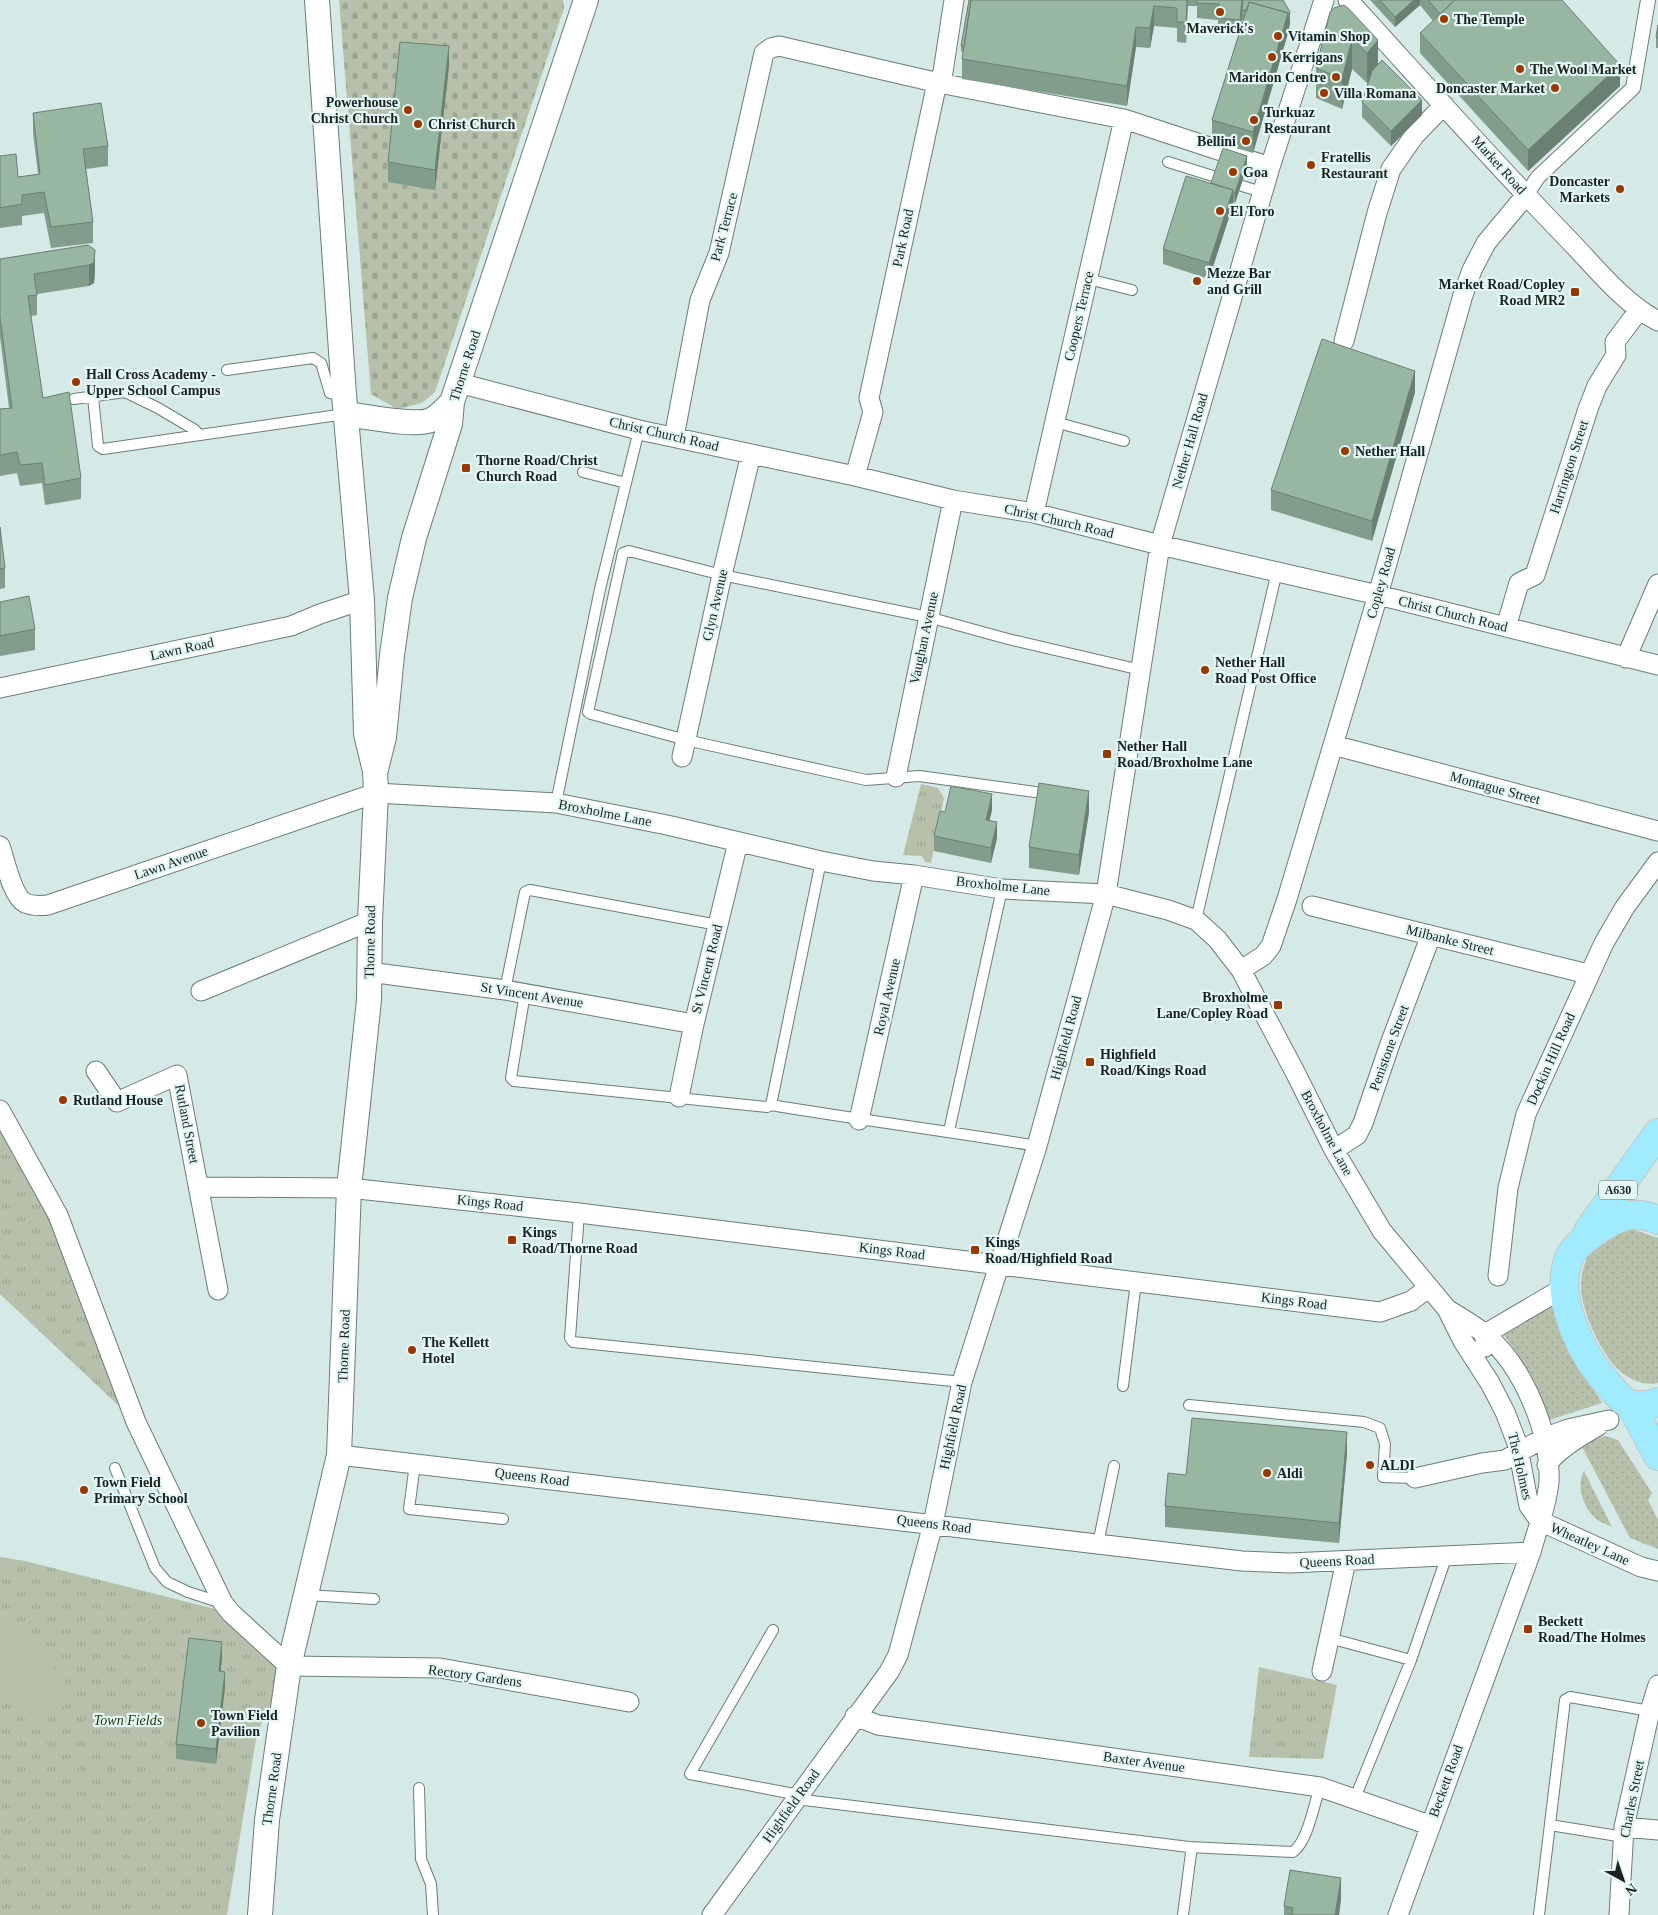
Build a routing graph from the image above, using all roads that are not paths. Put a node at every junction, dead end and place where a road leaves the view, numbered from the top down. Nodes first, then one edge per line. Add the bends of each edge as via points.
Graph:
1 (317, 0) edge
2 (586, 0) edge
3 (954, 0) edge
4 (1324, 0) edge
5 (1348, 0) edge
6 (1648, 0) edge
7 (939, 83) junction
8 (1444, 105) junction
9 (1124, 119) junction
10 (1168, 162) dead end
11 (1270, 167) junction
12 (1216, 177) edge
13 (1242, 186) edge
14 (1262, 192) junction
15 (1526, 195) junction
16 (1088, 279) junction
17 (1132, 290) dead end
18 (1639, 310) junction
19 (1658, 321) edge
20 (1344, 341) dead end
21 (227, 370) dead end
22 (455, 393) junction
23 (93, 397) junction
24 (74, 399) dead end
25 (344, 405) junction
26 (1055, 422) junction
27 (639, 430) junction
28 (200, 435) junction
29 (674, 437) junction
30 (1124, 441) dead end
31 (751, 454) junction
32 (583, 472) dead end
33 (855, 476) junction
34 (626, 483) junction
35 (953, 500) junction
36 (1034, 513) junction
37 (1160, 545) junction
38 (1277, 571) junction
39 (722, 575) junction
40 (1658, 584) edge
41 (1378, 595) junction
42 (362, 600) junction
43 (928, 617) junction
44 (1506, 627) junction
45 (1626, 658) junction
46 (1658, 665) edge
47 (1141, 670) junction
48 (0, 688) edge
49 (1333, 745) junction
50 (684, 748) junction
51 (896, 777) junction
52 (376, 782) junction
53 (1035, 792) dead end
54 (556, 803) junction
55 (1658, 831) edge
56 (738, 842) junction
57 (0, 846) edge
58 (821, 861) junction
59 (1658, 862) edge
60 (914, 875) junction
61 (1002, 889) junction
62 (1106, 894) junction
63 (1312, 906) dead end
64 (1196, 920) junction
65 (370, 921) junction
66 (718, 925) junction
67 (1431, 935) junction
68 (1241, 970) junction
69 (369, 972) junction
70 (1588, 974) junction
71 (505, 990) junction
72 (201, 991) dead end
73 (525, 993) junction
74 (694, 1024) junction
75 (96, 1071) dead end
76 (679, 1098) junction
77 (772, 1105) junction
78 (0, 1110) edge
79 (859, 1120) junction
80 (949, 1130) junction
81 (1658, 1133) edge
82 (1037, 1146) junction
83 (1334, 1150) junction
84 (199, 1187) junction
85 (350, 1188) junction
86 (579, 1213) junction
87 (1658, 1220) edge
88 (1577, 1247) junction
89 (998, 1264) junction
90 (1498, 1276) dead end
91 (1136, 1282) junction
92 (1564, 1287) junction
93 (1428, 1288) junction
94 (218, 1290) dead end
95 (1447, 1309) junction
96 (1485, 1334) junction
97 (962, 1382) junction
98 (1490, 1383) junction
99 (1123, 1386) dead end
100 (1658, 1402) edge
101 (1189, 1405) dead end
102 (1619, 1412) junction
103 (1543, 1434) junction
104 (1518, 1448) junction
105 (340, 1455) junction
106 (1658, 1456) edge
107 (415, 1464) junction
108 (1548, 1465) junction
109 (1114, 1466) dead end
110 (115, 1468) dead end
111 (1414, 1478) joint
112 (503, 1519) dead end
113 (1540, 1521) junction
114 (933, 1524) junction
115 (1098, 1544) junction
116 (1531, 1552) junction
117 (1447, 1556) junction
118 (1346, 1561) junction
119 (1649, 1569) edge
120 (1658, 1585) edge
121 (306, 1595) junction
122 (374, 1599) dead end
123 (223, 1603) junction
124 (773, 1630) dead end
125 (1329, 1638) junction
126 (1495, 1648) joint
127 (1411, 1660) junction
128 (289, 1666) junction
129 (1322, 1670) dead end
130 (1658, 1685) edge
131 (629, 1702) dead end
132 (1650, 1710) junction
133 (855, 1716) junction
134 (1320, 1787) junction
135 (419, 1788) dead end
136 (797, 1797) junction
137 (1355, 1798) junction
138 (1430, 1825) junction
139 (1550, 1825) junction
140 (1658, 1830) edge
141 (1624, 1832) junction
142 (1189, 1847) junction
143 (260, 1915) edge
144 (433, 1915) edge
145 (712, 1915) edge
146 (1183, 1915) edge
147 (1398, 1915) edge
148 (1539, 1915) edge
149 (1619, 1915) edge

1 - 25 street, Thorne Road
2 - 22 street, Thorne Road
3 - 7 street, Park Road
4 - 11 street, Nether Hall Road
5 - 8 street, Market Road
6 - 15 street via 1633,88 1538,177
7 - 9 street
7 - 29 street, Park Terrace via 779,46 764,53 719,252 700,300
7 - 33 street, Park Road via 869,398 873,412
8 - 15 street, Market Road
8 - 20 street via 1414,136 1391,169
9 - 11 street
9 - 16 street, Coopers Terrace
10 - 12 lane
11 - 14 street, Nether Hall Road
13 - 14 lane
14 - 37 street, Nether Hall Road
15 - 18 street, Market Road
15 - 41 street, Copley Road via 1486,243 1466,286
16 - 17 lane
16 - 26 street, Coopers Terrace
18 - 19 street, Market Road
18 - 44 street, Harrington Street via 1615,342 1616,355 1597,386 1588,409 1535,575 1520,583
21 - 25 lane via 313,358 321,364 330,393
22 - 25 street via 440,415 430,421 415,422
22 - 27 street, Christ Church Road
22 - 52 street, Thorne Road via 450,424 414,538 400,598
23 - 24 lane
23 - 28 lane via 125,392 158,408
23 - 28 lane via 98,446 102,449
25 - 28 lane
25 - 42 street, Thorne Road
26 - 30 lane
26 - 36 street, Coopers Terrace
27 - 29 street, Christ Church Road
27 - 34 lane
29 - 31 street, Christ Church Road
31 - 33 street, Christ Church Road
31 - 39 street, Glyn Avenue
32 - 34 lane
33 - 35 street, Christ Church Road
34 - 54 lane via 600,589
35 - 36 street, Christ Church Road
35 - 43 street, Vaughan Avenue
36 - 37 street, Christ Church Road
37 - 38 street, Christ Church Road
37 - 47 street, Nether Hall Road
38 - 41 street, Christ Church Road
38 - 64 lane
39 - 43 lane
39 - 50 street, Glyn Avenue
39 - 50 lane via 629,551 623,553 590,702 590,714
40 - 45 street
41 - 44 street, Christ Church Road
41 - 49 street, Copley Road
42 - 48 street, Lawn Road via 291,626
42 - 52 street, Thorne Road via 366,734
43 - 47 lane
43 - 51 street, Vaughan Avenue
44 - 45 street, Christ Church Road
45 - 46 street, Christ Church Road
47 - 62 street, Nether Hall Road
49 - 55 street, Montague Street
49 - 68 street, Copley Road via 1271,946 1263,956
50 - 51 lane via 866,780
51 - 53 lane via 920,776
52 - 54 street, Broxholme Lane
52 - 57 street, Lawn Avenue via 48,905 34,906 23,902 15,891
52 - 65 street, Thorne Road
54 - 56 street, Broxholme Lane
56 - 58 street, Broxholme Lane
56 - 66 street, St Vincent Road
58 - 60 street, Broxholme Lane
58 - 77 lane
59 - 70 street, Dockin Hill Road via 1625,907
60 - 61 street, Broxholme Lane
60 - 79 street, Royal Avenue
61 - 62 street, Broxholme Lane
61 - 80 lane
62 - 64 street, Broxholme Lane
62 - 82 street, Highfield Road
63 - 67 street, Milbanke Street
64 - 68 street, Broxholme Lane via 1217,939
65 - 69 street, Thorne Road
65 - 72 street
66 - 71 lane via 530,890 525,892
66 - 74 street, St Vincent Road
67 - 70 street, Milbanke Street
67 - 83 street, Penistone Street via 1363,1123 1357,1135
68 - 83 street, Broxholme Lane
69 - 71 street, St Vincent Avenue
69 - 85 street, Thorne Road
70 - 90 street, Dockin Hill Road via 1526,1114 1508,1188
71 - 73 street, St Vincent Avenue
73 - 74 street, St Vincent Avenue
73 - 76 lane via 511,1078 514,1081
74 - 76 street, St Vincent Road
75 - 84 street, Rutland Street via 117,1102 177,1075
76 - 77 lane
77 - 79 lane
78 - 123 street via 58,1215 136,1422
79 - 80 lane
80 - 82 lane
81 - 88 highway, A630
82 - 89 street, Highfield Road
83 - 93 street, Broxholme Lane via 1382,1231
84 - 85 street
84 - 94 street, Rutland Street
85 - 86 street, Kings Road
85 - 105 street, Thorne Road
86 - 89 street, Kings Road
86 - 97 lane via 570,1338 573,1342
87 - 88 highway via 1634,1214 1617,1219
88 - 92 highway via 1570,1256
89 - 91 street, Kings Road
89 - 97 street, Highfield Road
91 - 93 street, Kings Road via 1380,1312 1411,1301
91 - 99 lane
92 - 96 street
92 - 102 highway via 1571,1320 1584,1350 1599,1374 1623,1400
93 - 95 street, The Holmes
95 - 96 street, The Holmes
95 - 98 street, The Holmes
96 - 98 street, The Holmes
96 - 103 street, The Holmes via 1513,1364
97 - 114 street, Highfield Road
98 - 104 street, The Holmes
100 - 102 highway
101 - 111 lane via 1364,1422 1380,1428 1384,1444 1383,1477
102 - 103 street
102 - 106 highway
102 - 108 street via 1562,1450
103 - 104 street
103 - 108 street, The Holmes
104 - 111 street via 1505,1460
104 - 113 street, The Holmes via 1529,1506
105 - 107 street, Queens Road
105 - 121 street, Thorne Road
107 - 112 lane via 409,1509
107 - 114 street, Queens Road
108 - 113 street, The Holmes via 1549,1481
109 - 115 lane
110 - 123 lane via 155,1568 167,1582
113 - 116 street, The Holmes
113 - 119 street, Wheatley Lane
114 - 115 street, Queens Road
114 - 133 street, Highfield Road via 898,1655
115 - 118 street, Queens Road via 1242,1561
116 - 117 street, Queens Road
116 - 126 street, The Holmes
117 - 118 street, Queens Road
117 - 127 lane
118 - 125 street
119 - 120 street, Wheatley Lane
121 - 122 lane
121 - 128 street, Thorne Road
123 - 128 street
124 - 136 lane via 690,1774
125 - 127 lane
125 - 129 street
126 - 138 street, Beckett Road
127 - 137 lane
128 - 131 street, Rectory Gardens via 440,1668
128 - 143 street, Thorne Road via 267,1820
130 - 132 street, Charles Street
132 - 139 lane via 1570,1697 1565,1700
132 - 141 street, Charles Street
133 - 134 street, Baxter Avenue via 878,1725
133 - 136 street, Highfield Road
134 - 137 street, Baxter Avenue
134 - 142 lane via 1303,1839 1293,1852
135 - 144 lane via 421,1859 431,1884
136 - 142 lane
136 - 145 street, Highfield Road
137 - 138 street, Baxter Avenue
138 - 147 street, Beckett Road
139 - 141 lane
139 - 148 lane
140 - 141 street
141 - 149 street, Charles Street
142 - 146 lane via 1191,1853

